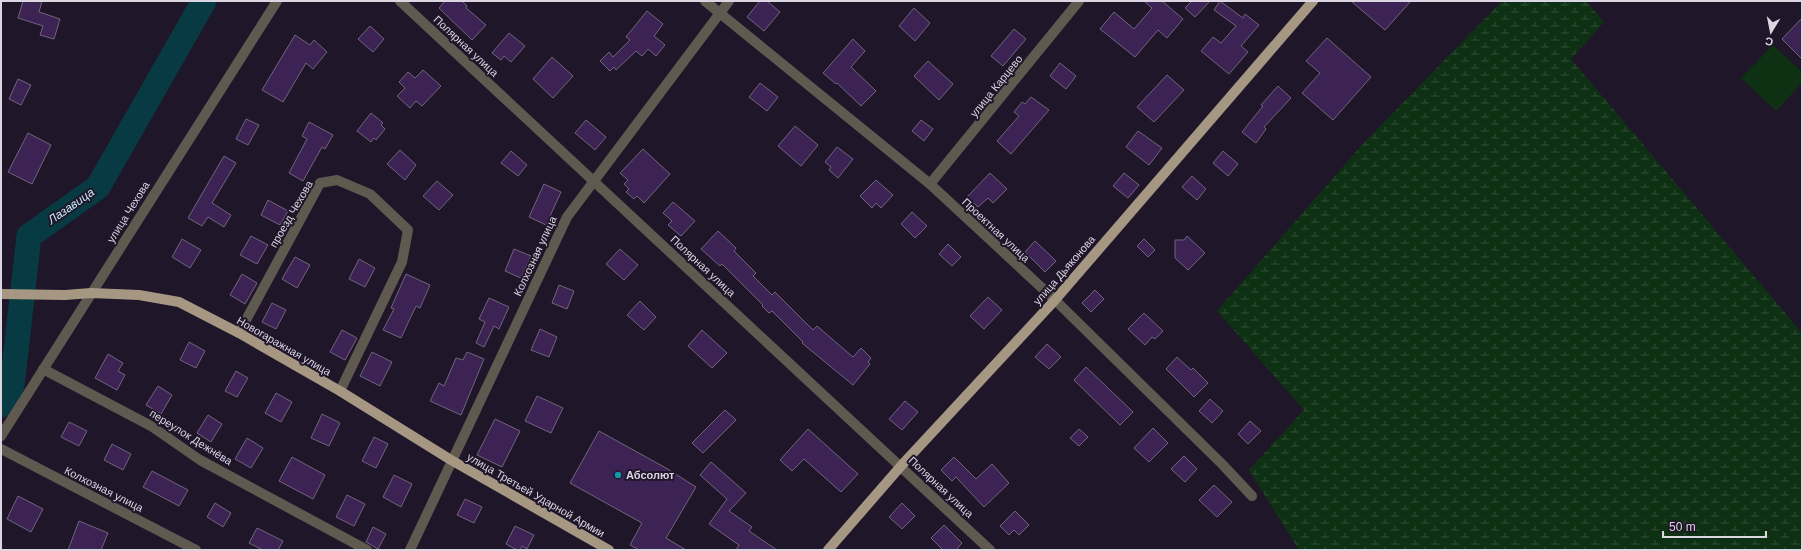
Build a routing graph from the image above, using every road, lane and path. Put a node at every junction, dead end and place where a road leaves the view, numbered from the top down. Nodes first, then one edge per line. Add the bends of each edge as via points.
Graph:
1 (277, 1) edge
2 (400, 1) edge
3 (705, 1) edge
4 (729, 1) edge
5 (1079, 1) edge
6 (1313, 1) edge
7 (720, 13) junction
8 (594, 182) junction
9 (930, 184) junction
10 (91, 293) junction
11 (1, 294) edge
12 (1055, 300) junction
13 (239, 333) junction
14 (43, 369) junction
15 (340, 391) junction
16 (1, 436) edge
17 (1, 449) edge
18 (451, 460) junction
19 (901, 466) junction
20 (1252, 496) dead end
21 (196, 550) edge
22 (367, 550) edge
23 (410, 550) edge
24 (609, 550) edge
25 (828, 550) edge
26 (990, 550) edge

1 - 10 street, улица Чехова
2 - 8 street, Полярная улица
3 - 7 street, Проектная улица
4 - 7 street, Колхозная улица
5 - 9 street, улица Карцево
6 - 12 main road, улица Дьяконова
7 - 8 street, Колхозная улица
7 - 9 street, Проектная улица
8 - 18 street, Колхозная улица via 567,217
8 - 19 street, Полярная улица
9 - 12 street, Проектная улица
10 - 11 main road, Новогаражная улица
10 - 13 main road, Новогаражная улица via 139,295 179,302
10 - 14 street, улица Чехова
12 - 19 main road, улица Дьяконова
12 - 20 street, Проектная улица
13 - 15 main road, Новогаражная улица
13 - 15 street, проезд Чехова via 320,183 337,180 370,194 408,230 402,262
14 - 16 street, улица Чехова
14 - 22 street, переулок Дежнёва via 151,426 200,460
15 - 18 main road, Новогаражная улица
17 - 21 street, Колхозная улица
18 - 23 street, Колхозная улица
18 - 24 main road, улица Третьей Ударной Армии
19 - 25 main road, улица Дьяконова
19 - 26 street, Полярная улица

